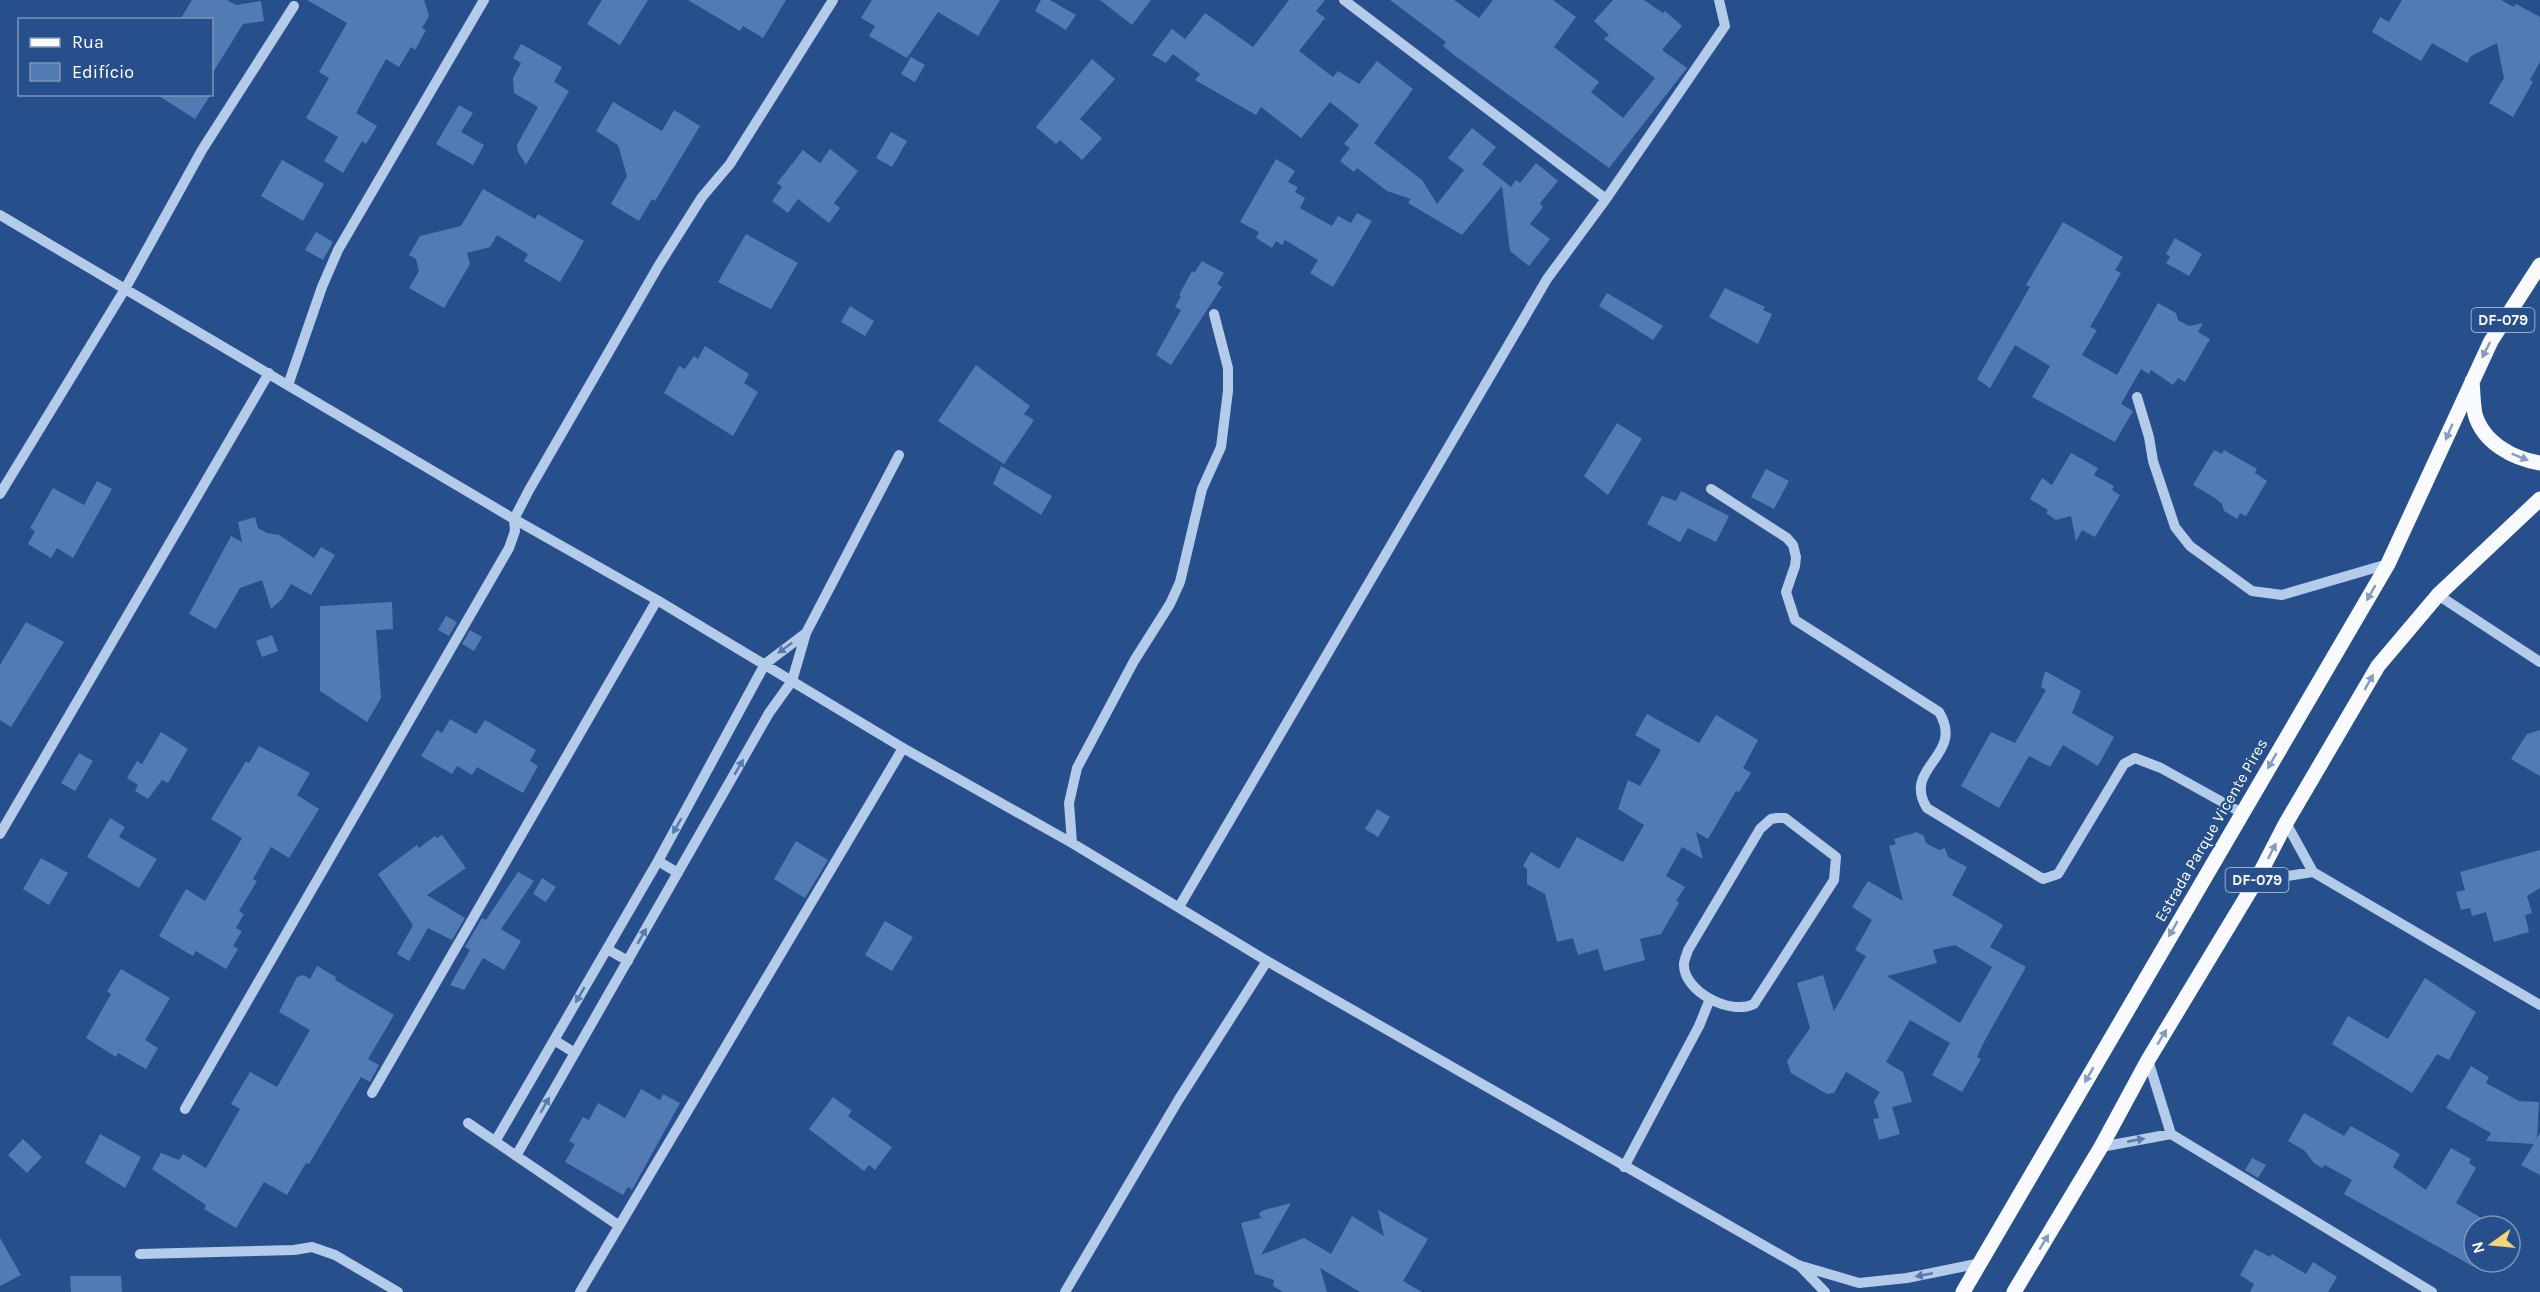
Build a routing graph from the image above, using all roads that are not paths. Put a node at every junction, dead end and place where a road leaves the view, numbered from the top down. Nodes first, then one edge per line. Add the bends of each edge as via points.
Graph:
1 (484, 0) edge
2 (833, 0) edge
3 (1344, 0) edge
4 (1719, 0) edge
5 (294, 6) dead end
6 (1606, 199) junction
7 (0, 215) edge
8 (2540, 265) edge
9 (125, 289) junction
10 (1214, 314) dead end
11 (269, 373) junction
12 (2472, 378) junction
13 (288, 385) junction
14 (2137, 397) dead end
15 (899, 455) dead end
16 (2540, 463) edge
17 (1711, 489) dead end
18 (0, 494) edge
19 (2540, 499) edge
20 (514, 519) junction
21 (2388, 564) junction
22 (2438, 595) junction
23 (657, 600) junction
24 (806, 633) junction
25 (2540, 662) edge
26 (765, 664) junction
27 (792, 681) junction
28 (903, 748) junction
29 (2242, 813) junction
30 (2286, 824) junction
31 (0, 834) edge
32 (1071, 843) junction
33 (658, 861) junction
34 (2313, 872) junction
35 (678, 873) junction
36 (2256, 881) junction
37 (1179, 907) junction
38 (607, 949) junction
39 (628, 961) junction
40 (1267, 961) junction
41 (1710, 999) junction
42 (2540, 1005) edge
43 (554, 1040) junction
44 (574, 1053) junction
45 (2148, 1060) junction
46 (372, 1093) dead end
47 (185, 1109) dead end
48 (468, 1123) dead end
49 (2171, 1134) junction
50 (496, 1140) junction
51 (2101, 1147) junction
52 (516, 1156) junction
53 (1624, 1167) junction
54 (618, 1225) junction
55 (140, 1254) dead end
56 (1981, 1263) junction
57 (1798, 1265) junction
58 (398, 1292) edge
59 (580, 1292) edge
60 (1065, 1292) edge
61 (1825, 1292) edge
62 (1963, 1292) edge
63 (2014, 1292) edge
64 (2432, 1292) edge

1 - 13 street via 338,250
2 - 20 street via 730,164 702,197 659,265
3 - 6 street
4 - 6 street via 1725,26
5 - 9 street via 202,150
6 - 37 street via 1538,293
7 - 9 street
8 -> 12 main road, DF-079 via 2496,332
9 - 11 street
9 - 18 street
10 - 32 street via 1228,368 1221,447 1202,489 1180,582 1077,768 1069,803
11 - 13 street
11 - 31 street
12 -> 16 main road via 2475,416 2488,437 2505,451
12 -> 21 main road, Estrada Parque Vicente Pires / DF-079
13 - 20 street
14 - 21 street via 2175,527 2190,546 2252,591 2282,594
15 - 24 street
17 - 29 street via 1793,545 1796,566 1786,592 1795,620 1939,712 1947,730 1945,742 1920,782 1920,795 1927,807 2043,879 2058,874 2124,764 2135,758
19 - 22 main road, DF-079
20 - 23 street
20 - 47 street via 515,531 509,548
21 -> 29 main road, Estrada Parque Vicente Pires / DF-079
22 - 25 street
30 -> 22 main road, DF-079 via 2378,666
23 - 26 street
23 - 46 street
24 -> 26 street
24 - 27 street
26 - 27 street
26 -> 33 street
27 - 28 street
35 -> 27 street via 769,713
28 - 32 street
28 - 54 street
29 -> 56 main road, Estrada Parque Vicente Pires / DF-079
30 - 34 street
36 -> 30 main road, DF-079
32 - 37 street
33 - 35 street
33 - 38 street
34 - 36 street
34 - 42 street
39 -> 35 street
45 -> 36 main road, DF-079
37 - 40 street
38 - 39 street
38 -> 43 street
39 - 44 street
40 - 53 street
40 - 60 street via 1179,1099
41 - 41 street via 1686,975 1688,950 1760,829 1771,819 1785,818 1836,857 1834,880 1754,1004 1734,1009
41 - 53 street
43 - 44 street
43 - 50 street
52 -> 44 street
45 - 49 street
45 - 51 main road, DF-079
48 - 50 street
51 -> 49 street
49 - 64 street
50 - 52 street
63 -> 51 main road, DF-079
52 - 54 street
53 - 57 street
54 - 59 street
55 - 58 street via 312,1247 335,1255
56 -> 57 street via 1858,1283
56 - 62 main road, Estrada Parque Vicente Pires / DF-079
57 - 61 street

